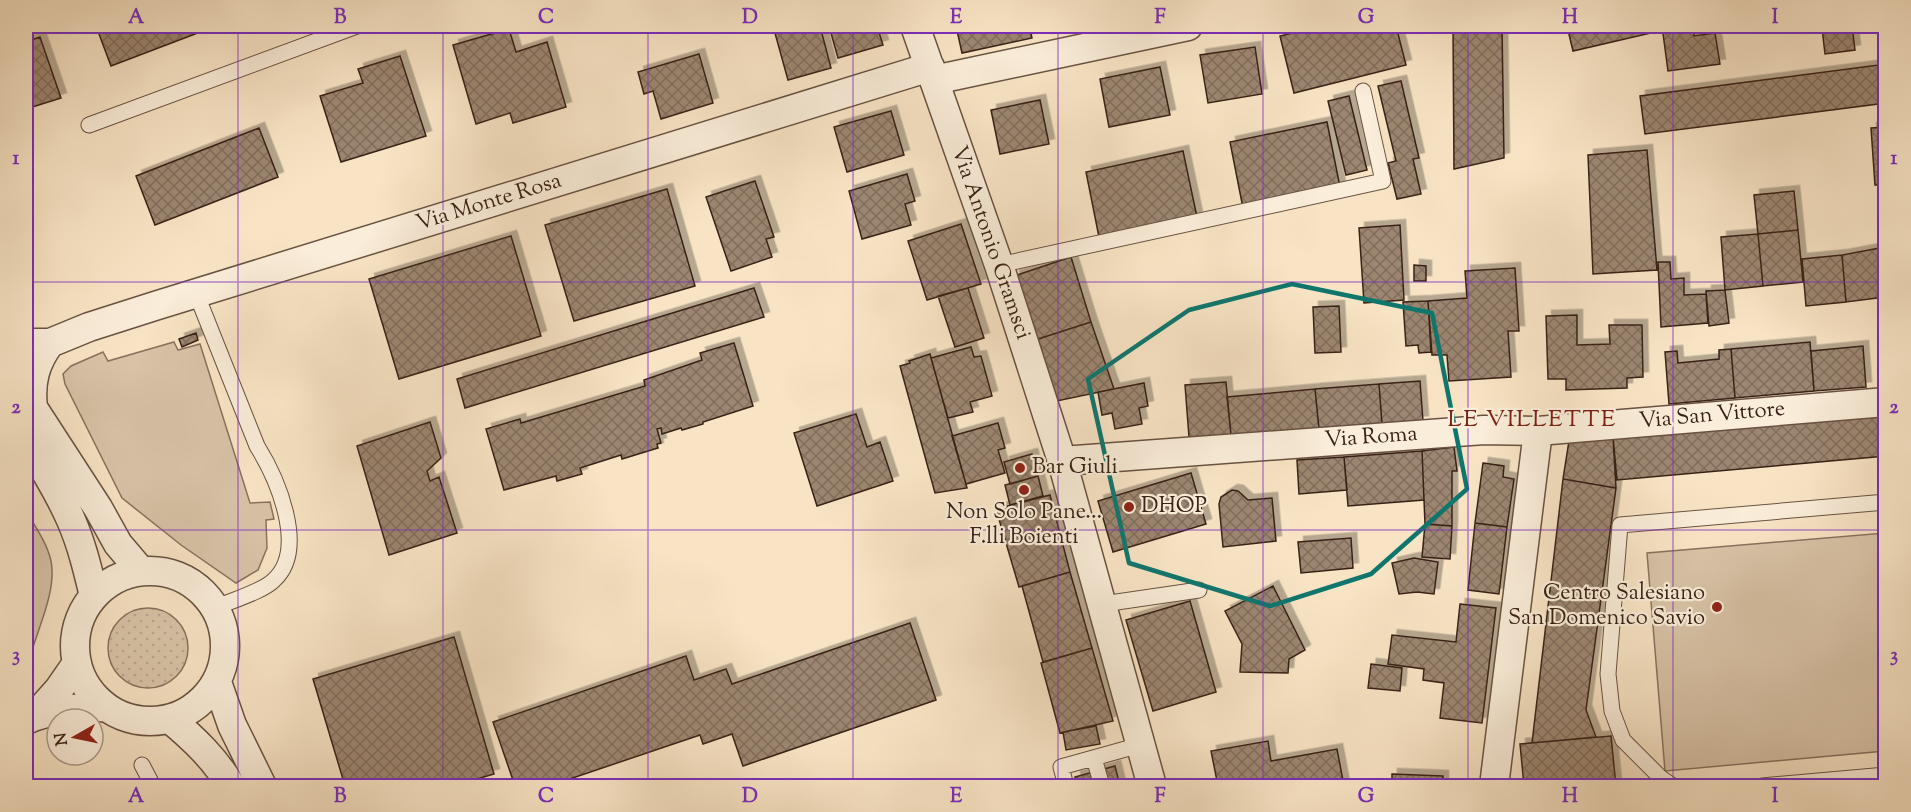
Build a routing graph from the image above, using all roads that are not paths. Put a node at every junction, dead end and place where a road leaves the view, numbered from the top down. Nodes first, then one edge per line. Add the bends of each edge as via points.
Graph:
1 (357, 26) edge
2 (915, 26) edge
3 (1188, 26) edge
4 (932, 74) junction
5 (1363, 92) dead end
6 (89, 125) dead end
7 (999, 265) junction
8 (196, 293) junction
9 (38, 343) edge
10 (1886, 402) edge
11 (29, 403) edge
12 (1538, 431) junction
13 (26, 439) edge
14 (1062, 461) junction
15 (1886, 502) edge
16 (141, 571) junction
17 (1199, 590) dead end
18 (94, 596) junction
19 (1103, 604) junction
20 (215, 608) junction
21 (77, 663) junction
22 (217, 682) junction
23 (106, 707) junction
24 (30, 718) edge
25 (170, 719) junction
26 (1140, 745) junction
27 (1094, 758) junction
28 (142, 765) dead end
29 (1886, 775) edge
30 (153, 786) edge
31 (231, 786) edge
32 (262, 786) edge
33 (1066, 786) edge
34 (1102, 786) edge
35 (1152, 786) edge
36 (1494, 786) edge
37 (1673, 786) edge
38 (1762, 786) edge

1 - 6 lane
2 - 4 street, Via Antonio Gramsci
3 - 4 street, Via Monte Rosa
4 - 7 street, Via Antonio Gramsci
4 - 8 street, Via Monte Rosa via 759,120
5 - 7 lane via 1383,181
7 - 14 street, Via Antonio Gramsci
8 - 9 street, Via Monte Rosa
8 - 20 lane via 257,446 270,466 285,511 290,542 286,563 274,580
9 - 11 street, Via Monte Rosa
10 - 12 street, Via San Vittore
11 - 16 street via 118,544
12 - 14 street, Via Roma via 1484,430
12 - 36 street
13 - 18 street via 71,520
14 - 19 street, Via Antonio Gramsci
15 - 37 lane via 1620,525 1608,674 1612,711 1623,740
16 - 18 street via 108,584
16 - 20 street via 183,578 202,591
17 - 19 lane
18 - 21 street via 81,616 75,639
19 - 26 street, Via Antonio Gramsci
20 - 22 street via 224,632 225,658
21 - 23 street via 92,694
21 - 24 street via 59,689
22 - 25 street via 205,699
22 - 32 street via 232,725
23 - 24 street
23 - 25 street via 125,717 148,722
25 - 31 street via 205,750
26 - 27 lane
26 - 35 street, Via Antonio Gramsci
27 - 33 lane via 1061,767
27 - 34 lane
28 - 30 lane
29 - 38 lane

